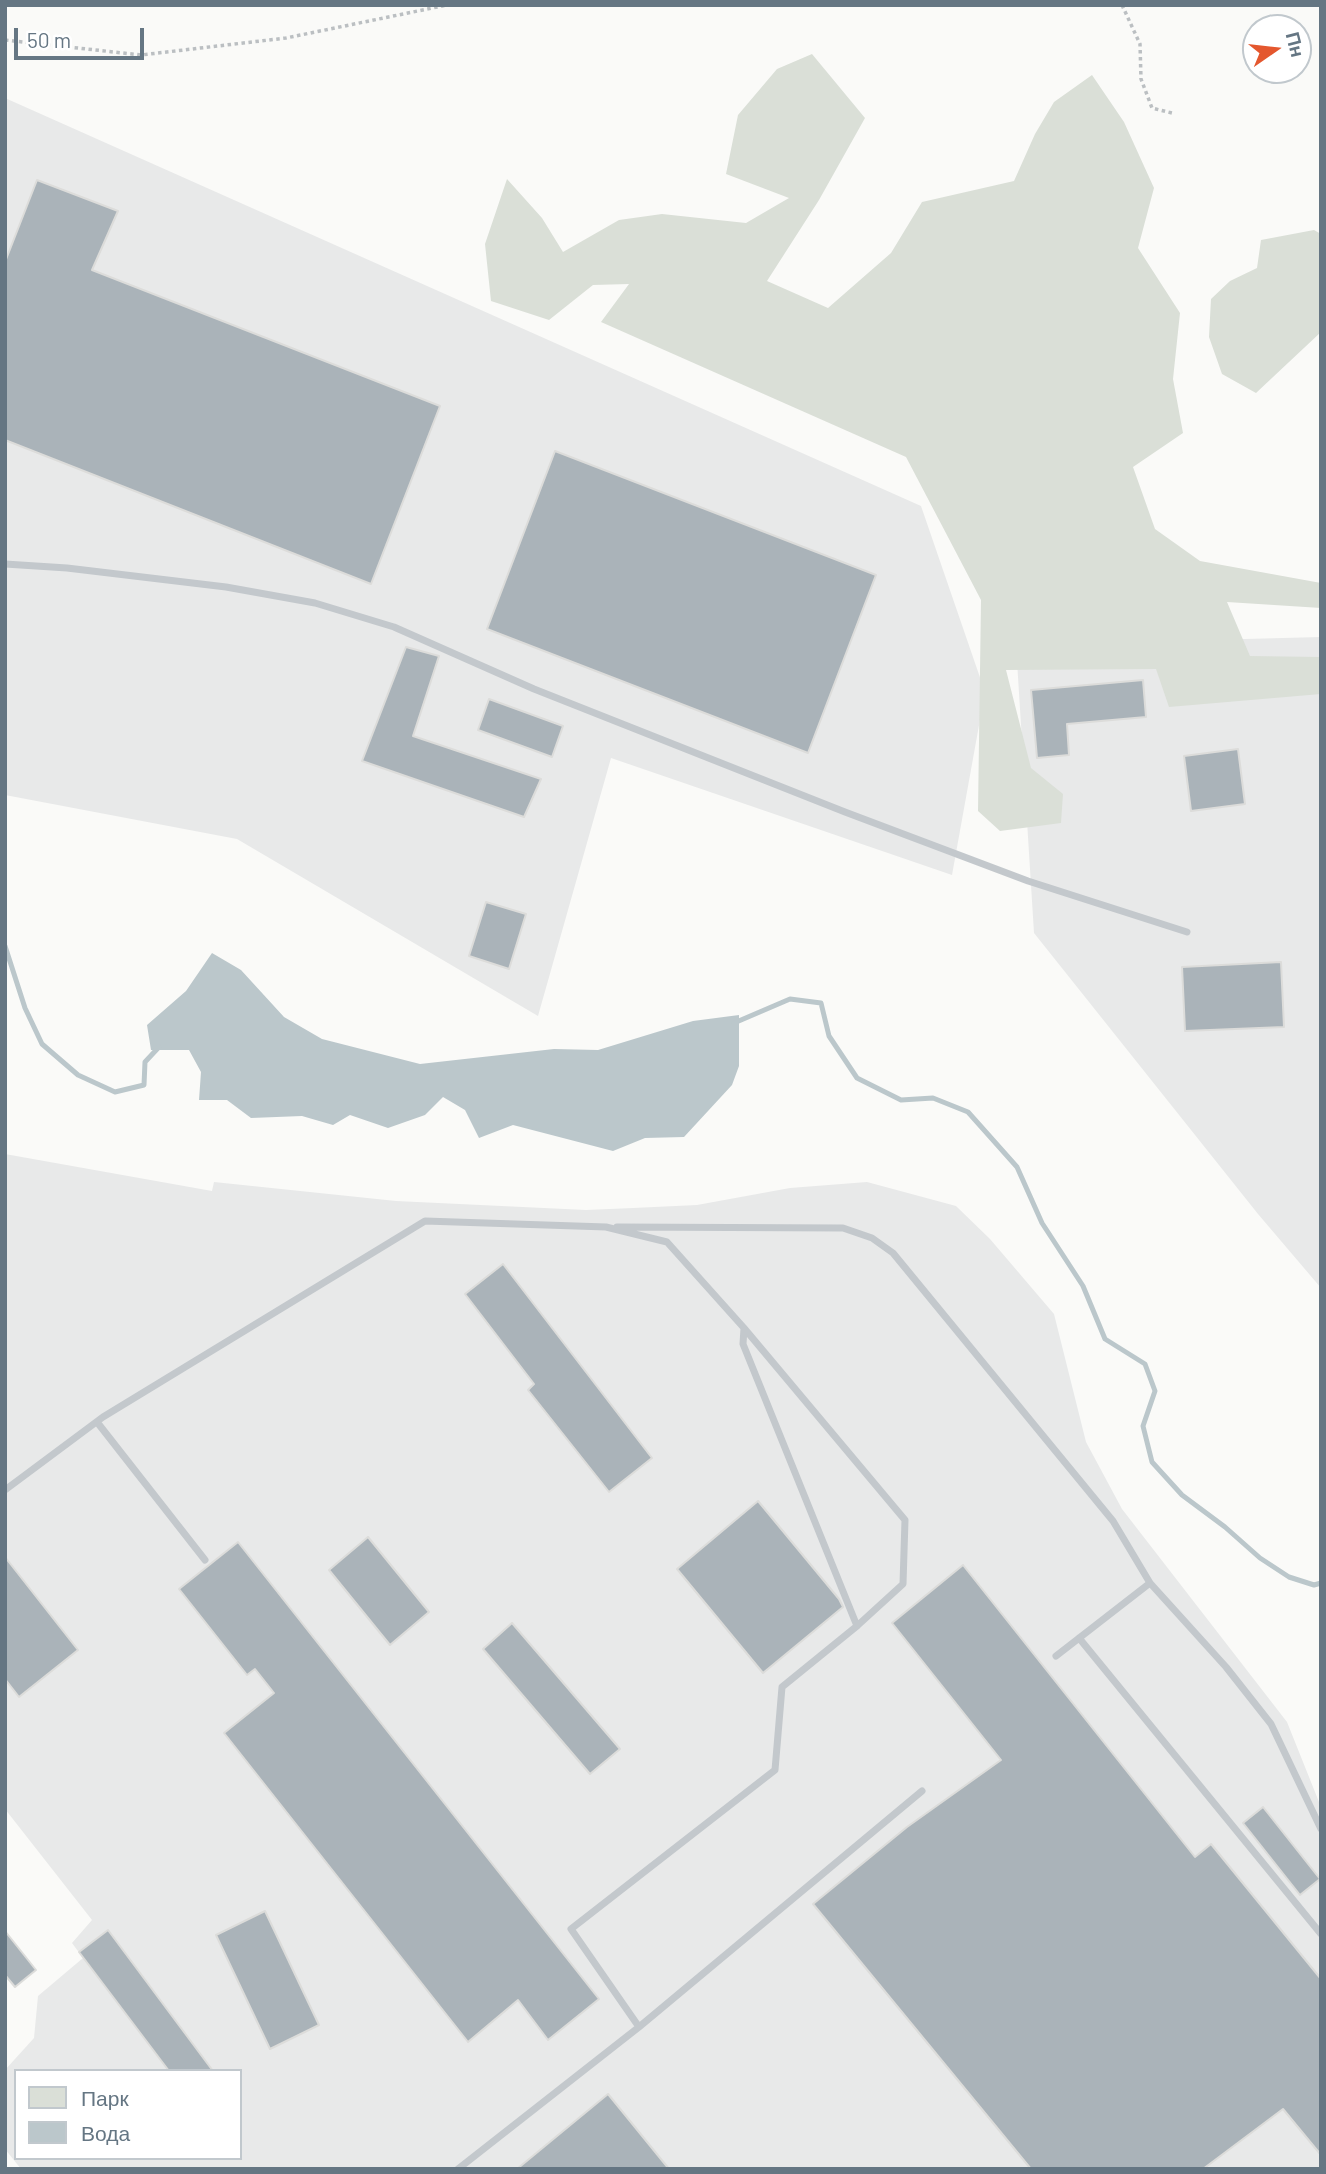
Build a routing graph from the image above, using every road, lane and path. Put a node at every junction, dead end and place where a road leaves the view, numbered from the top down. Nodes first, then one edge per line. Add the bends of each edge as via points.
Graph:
1 (447, 5) edge
2 (1122, 5) edge
3 (5, 40) edge
4 (1172, 113) dead end
5 (5, 564) edge
6 (1187, 932) dead end
7 (606, 1227) junction
8 (744, 1328) junction
9 (97, 1422) junction
10 (5, 1490) edge
11 (205, 1560) dead end
12 (1150, 1583) junction
13 (858, 1626) junction
14 (1079, 1638) junction
15 (1056, 1656) dead end
16 (922, 1791) dead end
17 (1321, 1829) edge
18 (1321, 1934) edge
19 (639, 2027) junction
20 (458, 2169) edge

1 - 3 path via 286,38 141,55
2 - 4 path via 1140,44 1141,79 1152,108
5 - 6 lane via 226,587 315,603 394,627 534,689 845,812 1028,881
7 - 8 lane via 667,1242
7 - 9 lane via 425,1221
7 - 12 lane via 801,1226 843,1228 872,1238 893,1253 932,1297 1113,1521
8 - 13 lane via 743,1344
8 - 13 lane via 905,1520 903,1584
9 - 10 lane
9 - 11 lane
12 - 14 lane
12 - 17 lane via 1271,1724
13 - 19 lane via 782,1687 775,1770 570,1929
14 - 15 lane
14 - 18 lane
16 - 19 lane
19 - 20 lane

